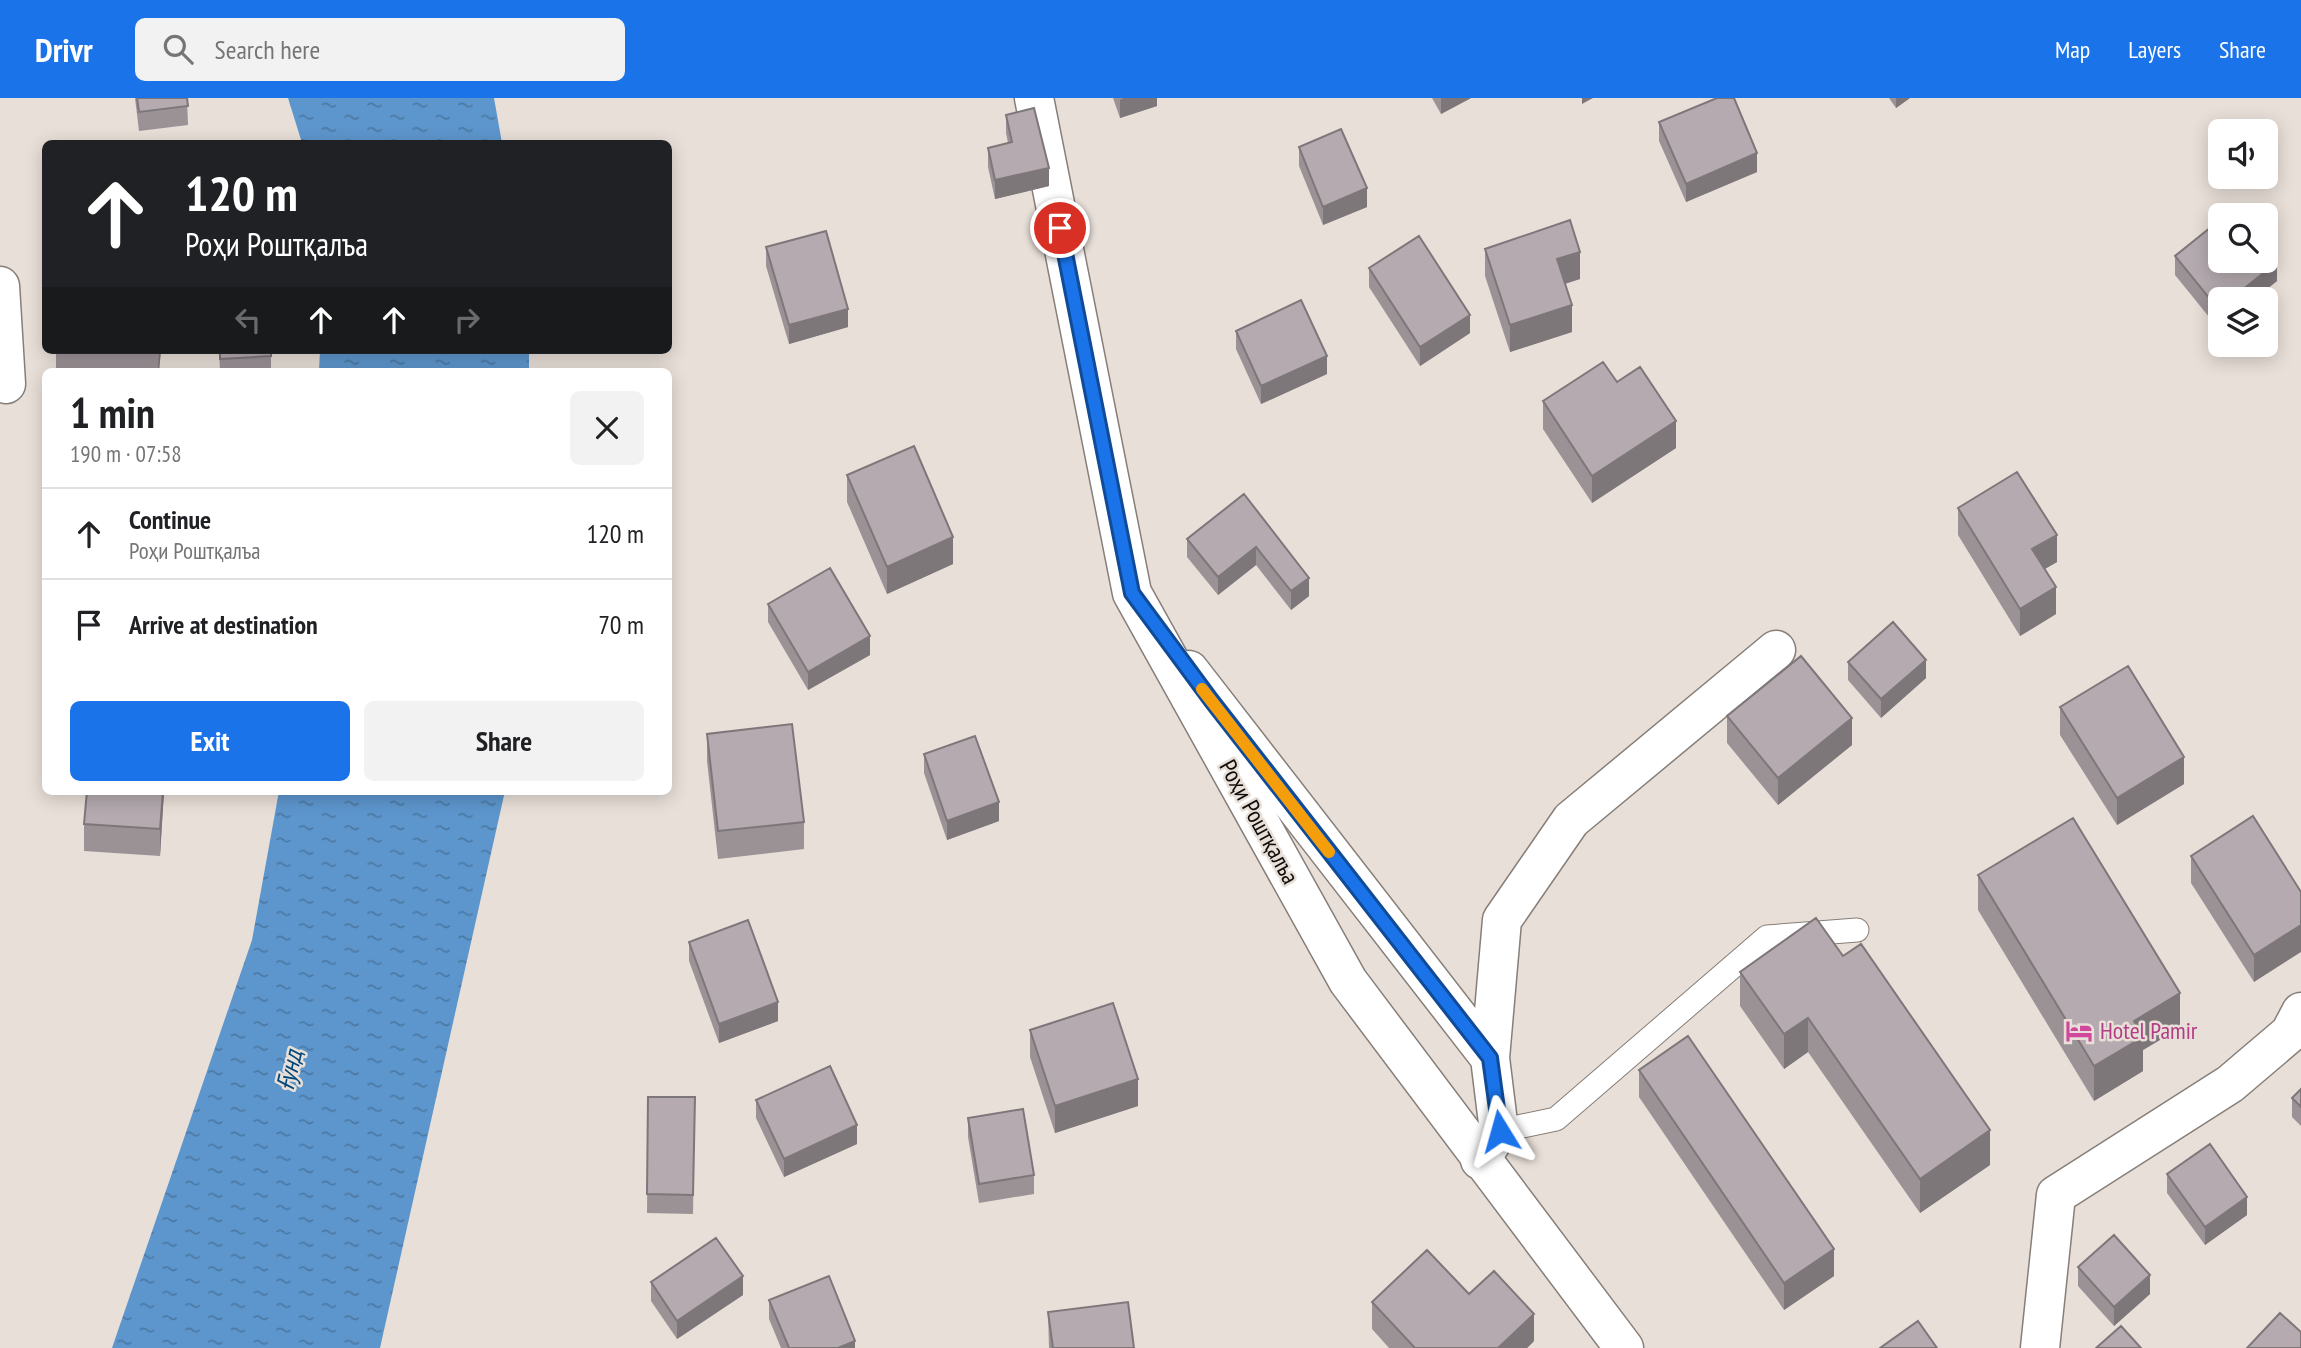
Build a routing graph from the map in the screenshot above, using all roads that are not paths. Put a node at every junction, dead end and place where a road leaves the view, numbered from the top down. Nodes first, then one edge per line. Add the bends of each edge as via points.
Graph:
1 (1034, 98) edge
2 (0, 286) edge
3 (6, 384) dead end
4 (1132, 593) junction
5 (1776, 650) dead end
6 (1857, 930) dead end
7 (2301, 1012) edge
8 (1490, 1058) junction
9 (1490, 1145) junction
10 (1624, 1348) edge
11 (2040, 1348) edge

1 - 4 street, Роҳи Роштқалъа
2 - 3 street
4 - 8 street
4 - 9 street, Роҳи Роштқалъа via 1348,981
5 - 8 street via 1571,820 1502,920
6 - 9 lane via 1767,937 1556,1119
7 - 11 street via 2290,1033 2230,1084 2056,1195
8 - 9 street
9 - 10 street, Роҳи Роштқалъа

